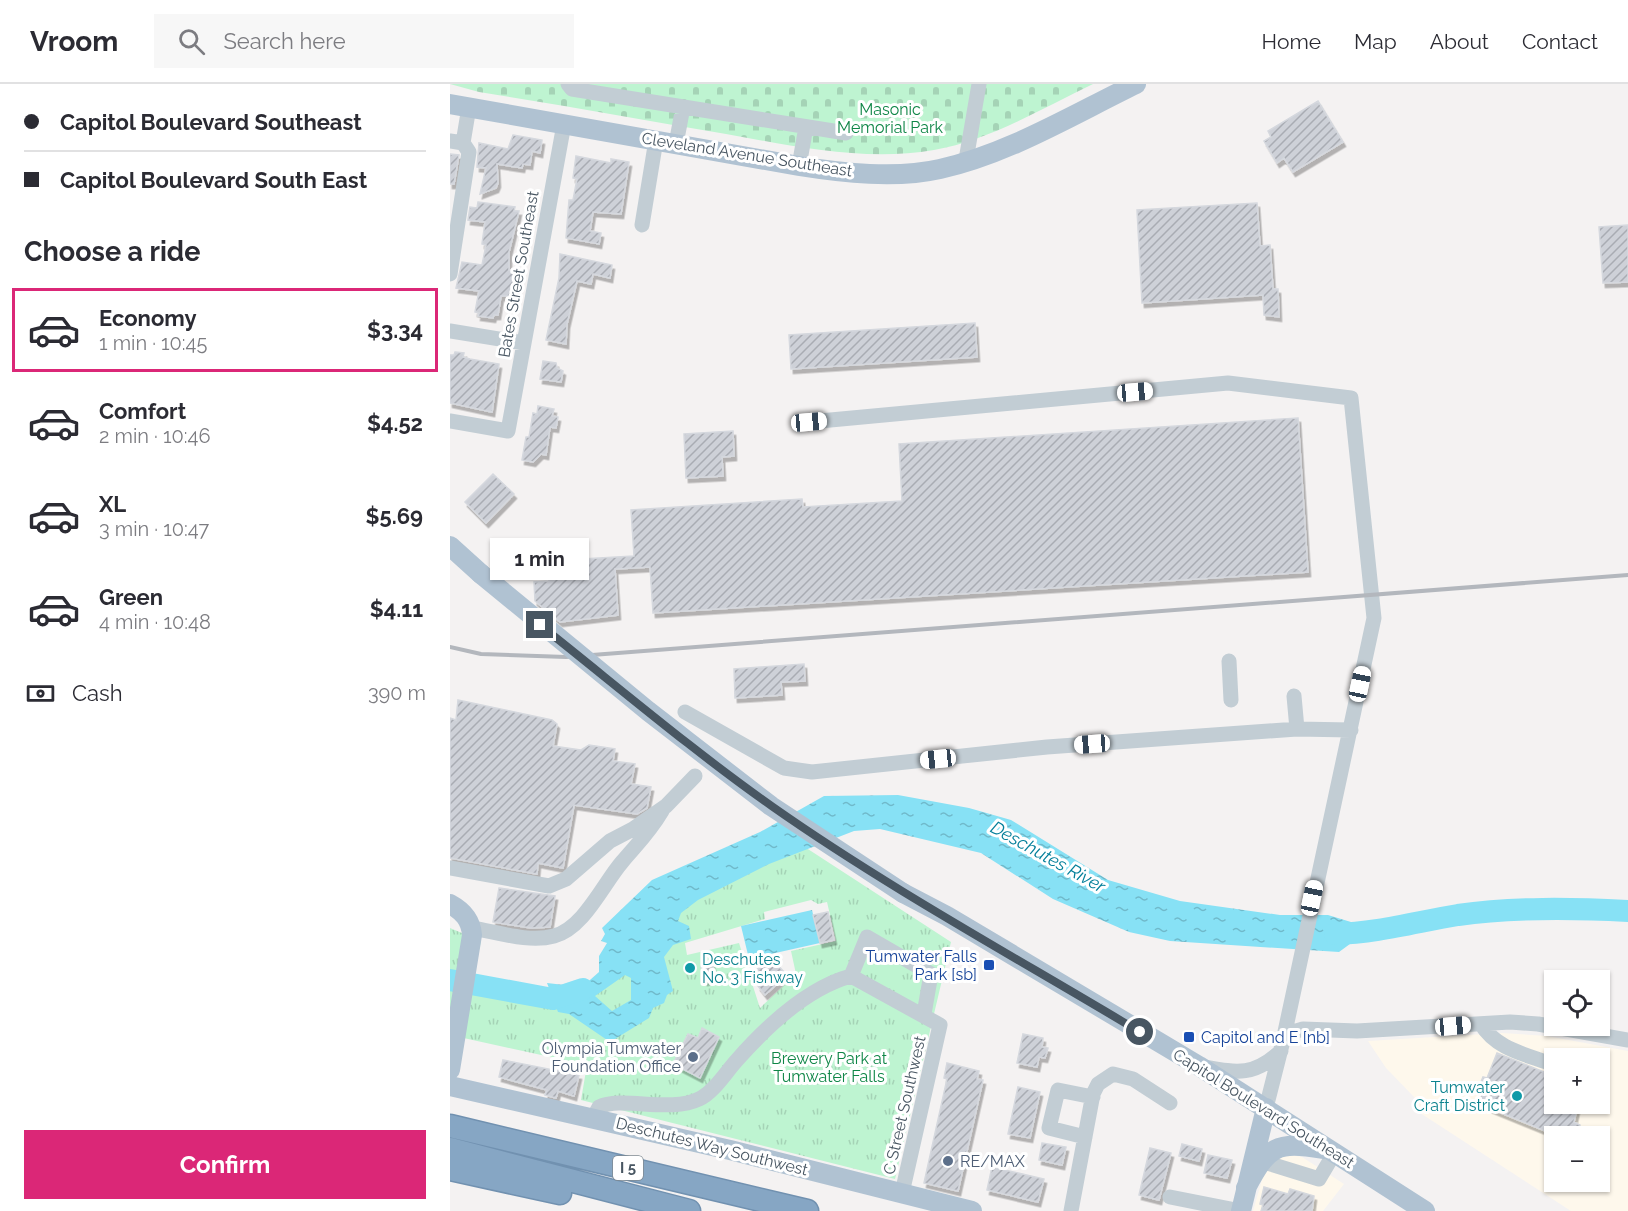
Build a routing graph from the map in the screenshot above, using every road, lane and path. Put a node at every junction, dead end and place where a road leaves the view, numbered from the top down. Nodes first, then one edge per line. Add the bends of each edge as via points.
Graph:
1 (568, 84) edge
2 (979, 84) edge
3 (1136, 84) edge
4 (450, 104) edge
5 (470, 107) junction
6 (682, 107) junction
7 (564, 124) junction
8 (806, 127) junction
9 (846, 133) dead end
10 (656, 140) junction
11 (457, 142) edge
12 (676, 144) junction
13 (966, 160) junction
14 (799, 166) junction
15 (642, 225) dead end
16 (450, 274) edge
17 (450, 331) edge
18 (524, 343) junction
19 (450, 421) edge
20 (809, 422) dead end
21 (450, 546) edge
22 (1229, 661) dead end
23 (1294, 696) dead end
24 (1231, 700) dead end
25 (685, 712) dead end
26 (1297, 729) junction
27 (1351, 730) junction
28 (695, 776) dead end
29 (666, 806) junction
30 (450, 868) edge
31 (450, 904) edge
32 (472, 935) junction
33 (851, 976) junction
34 (924, 1014) junction
35 (1481, 1024) junction
36 (1628, 1040) edge
37 (1282, 1046) junction
38 (1544, 1061) edge
39 (1199, 1066) junction
40 (450, 1070) edge
41 (450, 1086) edge
42 (1093, 1096) junction
43 (1170, 1103) dead end
44 (1266, 1108) junction
45 (593, 1118) junction
46 (450, 1126) edge
47 (1085, 1137) junction
48 (450, 1149) edge
49 (1335, 1152) junction
50 (1261, 1161) junction
51 (450, 1169) edge
52 (1246, 1188) junction
53 (902, 1193) junction
54 (1170, 1197) dead end
55 (639, 1211) edge
56 (689, 1211) edge
57 (807, 1211) edge
58 (972, 1211) edge
59 (1071, 1211) edge
60 (1241, 1211) edge
61 (1425, 1211) edge

1 - 6 street via 573,89
2 - 13 street
3 - 13 main road, Cleveland Avenue Southeast via 1038,132
4 - 5 main road, Cleveland Avenue Southeast
5 - 7 main road, Cleveland Avenue Southeast
5 - 11 street
6 - 8 street
6 - 12 street
7 - 10 main road, Cleveland Avenue Southeast
7 - 18 street, Bates Street Southeast
8 - 9 street
8 - 14 street
10 - 12 main road, Cleveland Avenue Southeast
10 - 15 street
11 - 16 street via 469,152
12 - 14 main road, Cleveland Avenue Southeast
13 - 14 main road, Cleveland Avenue Southeast via 939,169 879,174
17 - 18 street
18 - 19 street, Bates Street Southeast via 508,431
20 - 27 street via 1228,383 1351,398 1374,618
21 - 39 main road, Capitol Boulevard Southeast, bridge via 648,711 771,806 903,893
22 - 24 street
23 - 26 street
25 - 26 street via 784,768 812,772 1047,747
26 - 27 street
27 - 37 street
28 - 29 street
29 - 30 street via 610,841 566,879 549,886
29 - 32 street via 648,836 621,862 591,906 557,935
31 - 32 main road via 464,915
32 - 40 main road
33 - 34 street
33 - 34 street via 867,937 932,974
33 - 45 street via 825,987 777,1020 697,1101 651,1107 607,1103 599,1107
34 - 53 street, C Street Southwest via 940,1025
35 - 36 street via 1538,1024
35 - 37 street via 1373,1031 1303,1029 1293,1032
35 - 38 street via 1500,1046
37 - 39 street via 1268,1063 1243,1072
37 - 44 street
39 - 44 main road, Capitol Boulevard Southeast
41 - 45 main road, Deschutes Way Southwest
42 - 43 street via 1098,1084 1113,1074 1133,1079
42 - 47 street
42 - 47 street via 1058,1090 1049,1128
44 - 49 main road, Capitol Boulevard Southeast
44 - 52 main road
45 - 53 main road, Deschutes Way Southwest
46 - 57 highway, I 5
47 - 59 street
48 - 56 highway, I 5
49 - 50 main road via 1287,1145 1269,1151
49 - 50 street via 1319,1179
49 - 61 main road, Capitol Boulevard Southeast
50 - 52 main road
51 - 55 highway
52 - 60 main road
53 - 58 main road, Deschutes Way Southwest
54 - 60 street

